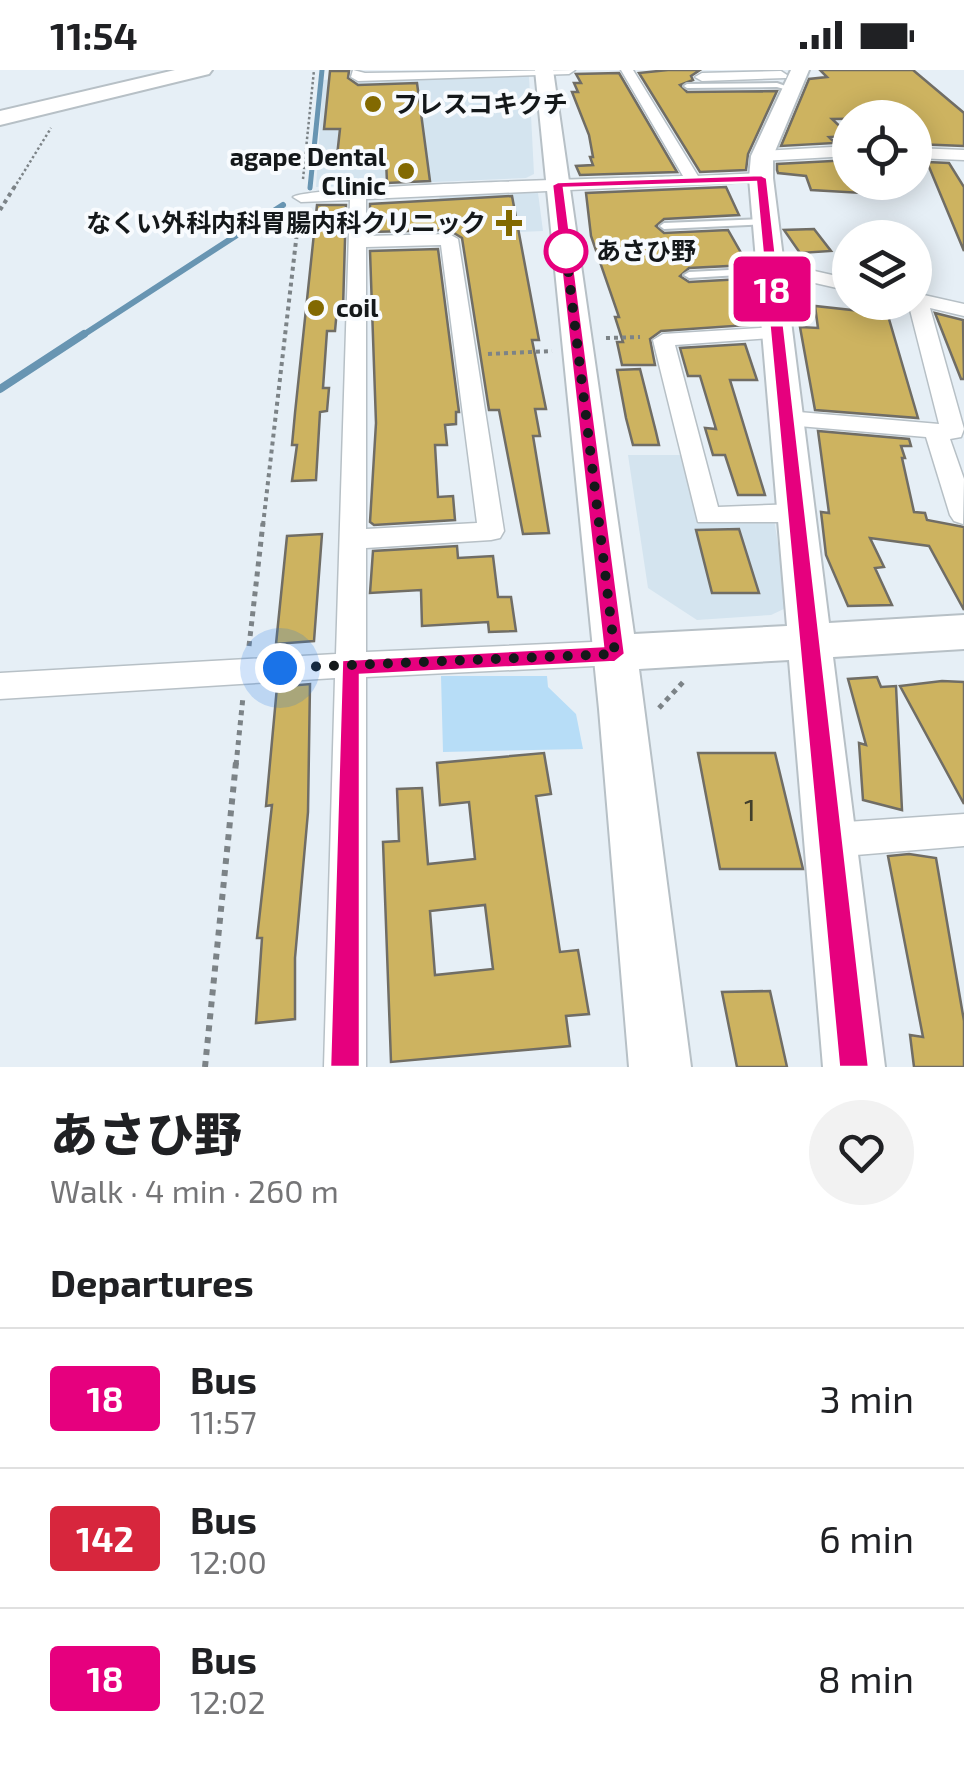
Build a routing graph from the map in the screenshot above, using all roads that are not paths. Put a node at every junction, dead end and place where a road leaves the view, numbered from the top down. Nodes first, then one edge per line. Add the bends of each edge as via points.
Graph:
1 (202, 70) edge
2 (358, 70) edge
3 (544, 70) edge
4 (569, 70) edge
5 (626, 70) edge
6 (459, 72) edge
7 (702, 78) dead end
8 (788, 78) edge
9 (686, 86) dead end
10 (0, 118) edge
11 (932, 153) edge
12 (832, 154) edge
13 (964, 154) edge
14 (762, 167) junction
15 (693, 180) junction
16 (558, 185) junction
17 (358, 193) junction
18 (301, 197) road end
19 (765, 222) junction
20 (664, 226) dead end
21 (357, 242) junction
22 (770, 269) junction
23 (689, 275) dead end
24 (832, 281) edge
25 (932, 303) edge
26 (964, 310) edge
27 (922, 320) edge
28 (777, 333) junction
29 (787, 418) junction
30 (951, 432) edge
31 (798, 513) junction
32 (963, 515) edge
33 (352, 539) junction
34 (964, 632) edge
35 (811, 641) junction
36 (615, 654) junction
37 (349, 666) junction
38 (0, 686) edge
39 (964, 830) edge
40 (832, 840) junction
41 (345, 1067) edge
42 (660, 1067) edge
43 (854, 1067) edge

1 - 10 main road
2 - 6 street via 358,76
3 - 4 street
3 - 6 street
3 - 16 street
5 - 15 street
7 - 8 street
8 - 9 lane via 777,85
8 - 14 street
11 - 13 street
12 - 14 street
14 - 15 street
14 - 19 street
15 - 16 street
16 - 17 street
16 - 36 street
17 - 18 street
17 - 21 street
19 - 20 lane
19 - 22 street
21 - 33 street
21 - 33 street via 448,239 491,530
22 - 23 lane
22 - 24 street
22 - 28 street
25 - 26 street
27 - 30 street
28 - 29 street
28 - 31 street via 663,340 707,516
29 - 30 street
29 - 31 street
30 - 32 street
31 - 35 street
33 - 37 street
34 - 35 street
35 - 36 street
35 - 40 street
36 - 37 street
36 - 42 street
37 - 38 street
37 - 41 street
39 - 40 street
40 - 43 street

